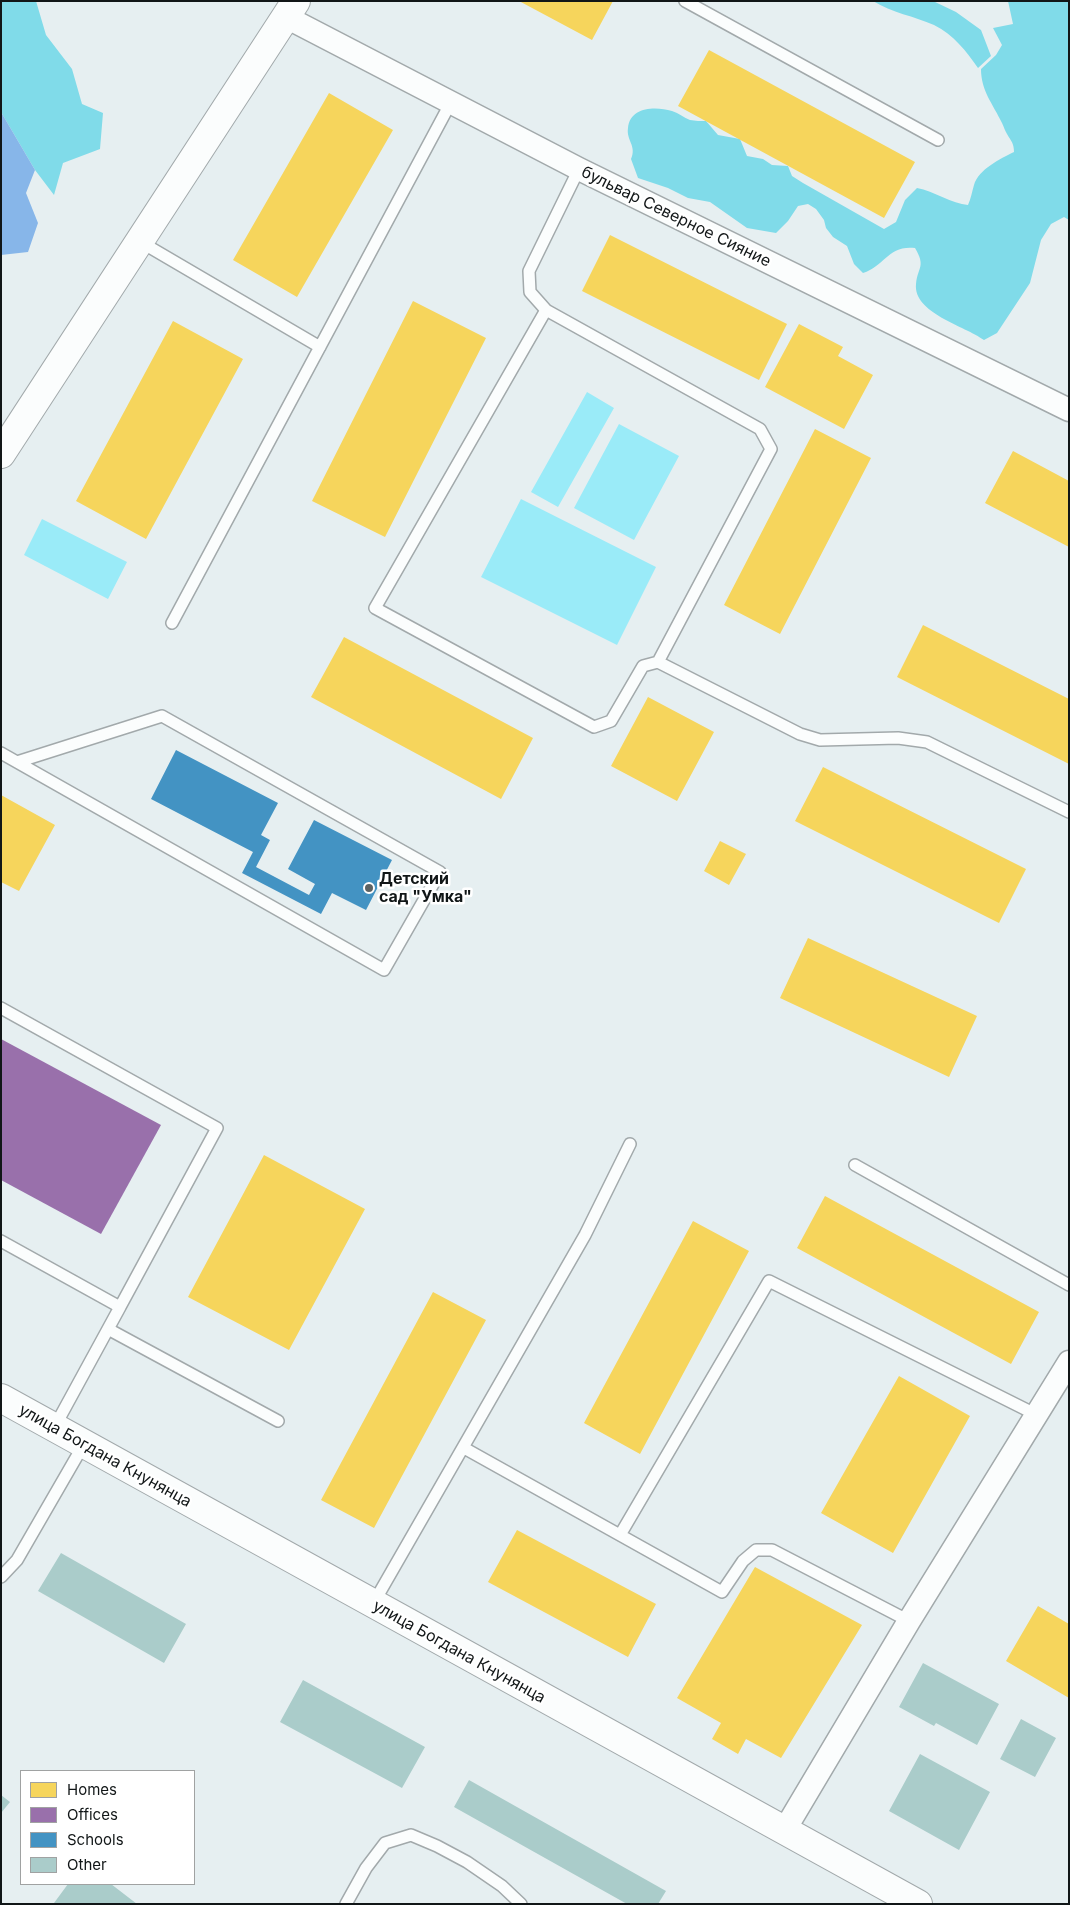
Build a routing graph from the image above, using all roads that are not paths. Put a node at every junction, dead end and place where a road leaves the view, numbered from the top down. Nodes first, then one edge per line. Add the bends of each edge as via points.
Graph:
1 (685, 1) edge
2 (291, 9) edge
3 (450, 104) junction
4 (938, 140) dead end
5 (579, 169) junction
6 (139, 241) junction
7 (546, 310) junction
8 (320, 347) junction
9 (1069, 410) edge
10 (1, 454) edge
11 (172, 623) dead end
12 (658, 662) junction
13 (1, 753) edge
14 (17, 762) junction
15 (1069, 812) edge
16 (1, 1008) edge
17 (630, 1144) dead end
18 (855, 1165) dead end
19 (1, 1241) edge
20 (1069, 1285) edge
21 (120, 1307) junction
22 (108, 1329) junction
23 (1069, 1362) edge
24 (1, 1398) edge
25 (1037, 1415) junction
26 (278, 1421) dead end
27 (54, 1428) junction
28 (84, 1444) junction
29 (464, 1448) junction
30 (620, 1535) junction
31 (1, 1578) edge
32 (373, 1604) junction
33 (909, 1621) junction
34 (784, 1831) junction
35 (346, 1904) edge
36 (521, 1904) edge
37 (918, 1904) edge

1 - 4 lane
2 - 3 street, бульвар Северное Сияние
2 - 6 main road
3 - 5 street, бульвар Северное Сияние
3 - 8 lane
5 - 7 lane via 529,271 530,292
5 - 9 street, бульвар Северное Сияние
6 - 8 lane
6 - 10 main road
7 - 12 lane via 760,429 770,449
7 - 12 lane via 375,608 594,727 611,720 643,666
8 - 11 lane
12 - 15 lane via 800,734 820,740 898,738 926,742
13 - 14 lane
14 - 14 lane via 384,970 440,872 162,716
16 - 21 lane via 217,1128
17 - 29 lane via 586,1235
18 - 20 lane
19 - 21 lane
21 - 22 lane
22 - 26 lane
22 - 27 lane
23 - 25 street
24 - 27 main road, улица Богдана Кнунянца
25 - 30 lane via 769,1281
25 - 33 street
27 - 28 main road, улица Богдана Кнунянца
28 - 31 lane via 18,1560
28 - 32 main road, улица Богдана Кнунянца
29 - 30 lane
29 - 32 lane
30 - 33 lane via 722,1592 743,1561 756,1550 772,1550
32 - 34 main road, улица Богдана Кнунянца
33 - 34 street
34 - 37 main road, улица Богдана Кнунянца
35 - 36 lane via 385,1842 411,1835 467,1862 502,1886

